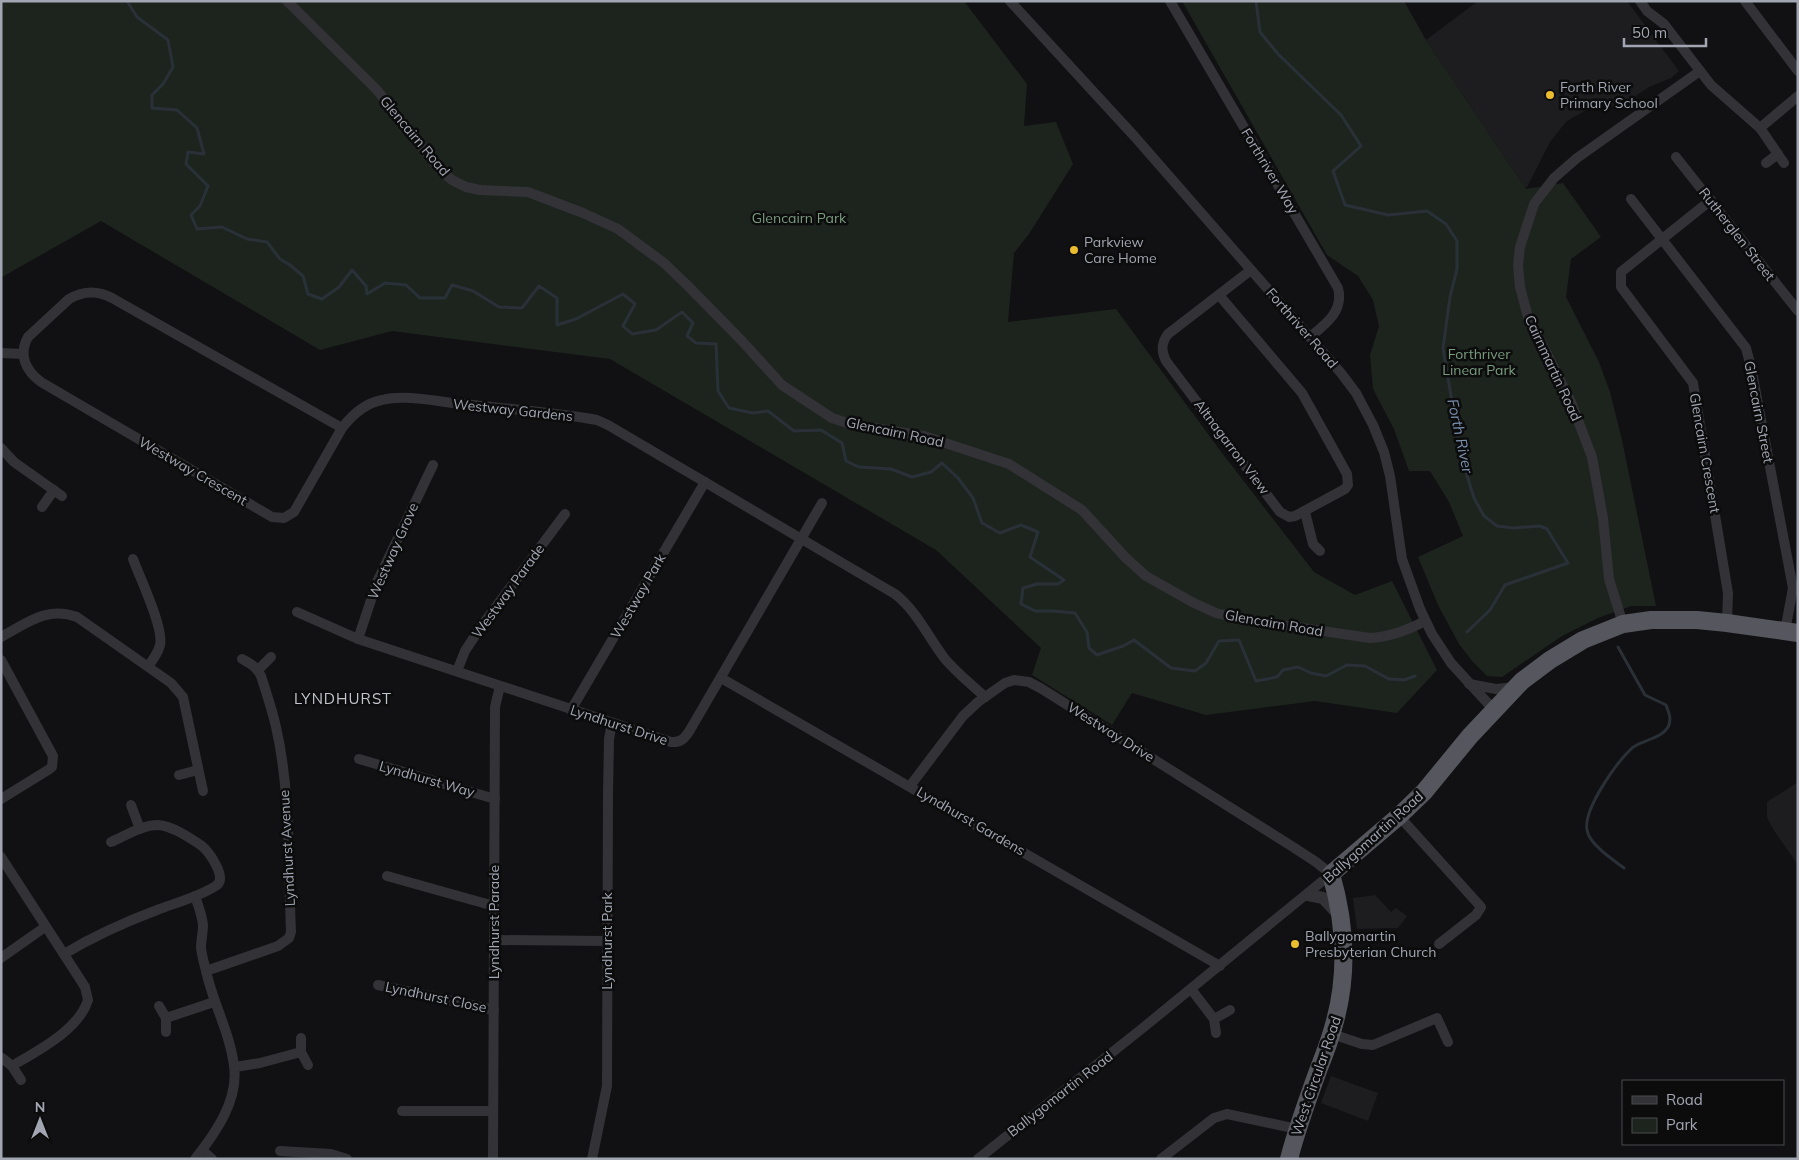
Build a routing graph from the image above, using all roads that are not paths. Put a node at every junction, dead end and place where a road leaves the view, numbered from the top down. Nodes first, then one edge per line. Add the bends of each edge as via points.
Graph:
1 (287, 1) edge
2 (1010, 1) edge
3 (1170, 1) edge
4 (1640, 1) edge
5 (1746, 1) edge
6 (1798, 70) edge
7 (1700, 71) junction
8 (1798, 96) edge
9 (1760, 128) junction
10 (1676, 157) dead end
11 (1766, 163) dead end
12 (1630, 199) dead end
13 (1711, 200) junction
14 (1662, 240) junction
15 (1251, 270) junction
16 (1219, 295) junction
17 (1798, 311) edge
18 (1310, 337) junction
19 (1, 352) edge
20 (23, 354) junction
21 (342, 428) junction
22 (1, 448) edge
23 (433, 465) dead end
24 (705, 482) junction
25 (822, 504) dead end
26 (42, 507) dead end
27 (1305, 512) junction
28 (565, 514) dead end
29 (802, 538) junction
30 (1320, 551) dead end
31 (133, 559) dead end
32 (297, 612) dead end
33 (1425, 621) junction
34 (1728, 623) junction
35 (1623, 624) junction
36 (1791, 632) edge
37 (1, 637) edge
38 (358, 639) junction
39 (271, 657) dead end
40 (1, 660) edge
41 (242, 660) dead end
42 (148, 666) junction
43 (258, 670) junction
44 (457, 671) junction
45 (721, 678) junction
46 (1469, 684) junction
47 (500, 686) junction
48 (1516, 687) junction
49 (985, 697) junction
50 (571, 710) junction
51 (1494, 710) junction
52 (612, 723) junction
53 (360, 759) dead end
54 (198, 770) junction
55 (179, 774) dead end
56 (910, 786) junction
57 (203, 791) dead end
58 (495, 799) junction
59 (1, 800) edge
60 (131, 805) dead end
61 (1399, 816) junction
62 (140, 829) junction
63 (111, 842) dead end
64 (1, 857) edge
65 (1331, 874) junction
66 (387, 876) dead end
67 (1308, 895) junction
68 (194, 896) junction
69 (494, 906) junction
70 (1341, 917) junction
71 (45, 926) junction
72 (494, 940) junction
73 (607, 940) junction
74 (1439, 944) dead end
75 (64, 954) junction
76 (1, 958) edge
77 (1220, 966) junction
78 (206, 971) junction
79 (378, 985) dead end
80 (1191, 989) junction
81 (214, 1002) junction
82 (159, 1006) dead end
83 (494, 1010) junction
84 (1230, 1010) dead end
85 (166, 1018) junction
86 (1214, 1019) junction
87 (166, 1032) dead end
88 (1216, 1033) dead end
89 (1332, 1034) junction
90 (301, 1038) dead end
91 (1448, 1042) dead end
92 (301, 1052) junction
93 (2, 1058) edge
94 (308, 1065) dead end
95 (12, 1066) junction
96 (235, 1067) junction
97 (22, 1080) dead end
98 (402, 1111) dead end
99 (493, 1111) junction
100 (1297, 1129) junction
101 (202, 1150) junction
102 (280, 1151) dead end
103 (294, 1155) edge
104 (195, 1159) edge
105 (212, 1159) edge
106 (346, 1159) edge
107 (493, 1159) edge
108 (592, 1159) edge
109 (978, 1159) edge
110 (1161, 1159) edge
111 (1289, 1159) edge

1 - 33 street, Glencairn Road via 378,90 440,170 452,180 480,190 528,192 618,229 686,284 782,385 832,418 924,436 1009,464 1082,510 1146,576 1216,613 1370,638 1383,637
2 - 15 street, Forthriver Road
3 - 18 street, Forthriver Way via 1338,288 1337,309
4 - 7 street via 1664,24
5 - 6 street
7 - 9 street via 1711,85
7 - 35 street, Cairnmartin Road via 1577,158 1554,178 1534,204 1520,247 1520,287 1528,321 1571,402 1592,457 1609,579
8 - 9 street
9 - 11 street via 1781,158
10 - 13 street, Rutherglen Street
12 - 14 street, Glencairn Street
13 - 14 street, Glencairn Crescent
13 - 17 street, Rutherglen Street
14 - 34 street, Glencairn Crescent via 1621,272 1621,287 1693,383 1728,593
14 - 36 street, Glencairn Street via 1746,348 1793,588
15 - 16 street
15 - 18 street, Forthriver Road
16 - 27 street via 1302,393 1347,474 1345,490
16 - 27 street, Altnagarron View via 1168,334 1163,344 1163,355 1280,512 1289,517
18 - 33 street, Forthriver Road via 1356,394 1384,452 1402,559
19 - 20 street
20 - 21 street via 28,337 69,299 84,292 104,293
20 - 21 street, Westway Crescent via 28,371 41,382 266,514 278,518 294,512
21 - 24 street, Westway Gardens via 360,410 390,398 584,418 608,425
22 - 26 street via 14,462 58,493
23 - 38 street, Westway Grove via 376,582
24 - 29 street, Westway Gardens
24 - 50 street, Westway Park
25 - 29 street, Lyndhurst Drive
27 - 30 street via 1313,544
28 - 44 street, Westway Parade via 480,628
29 - 45 street, Lyndhurst Drive
29 - 49 street, Westway Gardens via 905,601 945,658
31 - 42 street via 160,635 159,650
32 - 38 street, Lyndhurst Drive
33 - 46 street, Forthriver Road
34 - 35 highway, Ballygomartin Road via 1651,620
34 - 36 highway, Ballygomartin Road
35 - 48 highway, Ballygomartin Road via 1583,640 1550,660
37 - 42 street via 41,615 69,614
38 - 44 street, Lyndhurst Drive
39 - 43 street
40 - 59 street via 54,761 48,770
41 - 43 street
42 - 54 street via 171,683 183,697
43 - 78 street, Lyndhurst Avenue via 276,726 280,750 286,803 291,932 289,938 278,946
44 - 47 street, Lyndhurst Drive
45 - 52 street, Lyndhurst Drive via 687,736 680,742
45 - 56 street, Lyndhurst Gardens
46 - 48 street via 1496,689
46 - 51 street, Forthriver Road
47 - 50 street, Lyndhurst Drive
47 - 58 street, Lyndhurst Parade via 495,706
48 - 51 highway, Ballygomartin Road
49 - 56 street, Westway Drive via 966,712
49 - 65 street, Westway Drive via 1010,681 1023,680 1035,685
50 - 52 street, Lyndhurst Drive
51 - 61 highway, Ballygomartin Road via 1424,792
52 - 73 street, Lyndhurst Park
53 - 58 street, Lyndhurst Way
54 - 55 street
54 - 57 street
56 - 77 street, Lyndhurst Gardens
58 - 69 street, Lyndhurst Parade
60 - 62 street
61 - 65 highway, Ballygomartin Road
61 - 74 street via 1481,907 1476,915
62 - 63 street
62 - 68 street via 168,826 207,852 219,871 220,882
64 - 71 street
65 - 67 street, Ballygomartin Road
65 - 70 highway, West Circular Road
66 - 69 street
67 - 70 street via 1323,898
67 - 77 street, Ballygomartin Road
68 - 75 street via 105,931
68 - 78 street via 202,916 201,948
69 - 72 street, Lyndhurst Parade
70 - 89 highway, West Circular Road via 1343,972
71 - 75 street
71 - 76 street
72 - 73 street
72 - 83 street, Lyndhurst Parade
73 - 108 street, Lyndhurst Park via 606,1086
75 - 95 street via 87,993 86,1007 65,1031
77 - 80 street, Ballygomartin Road
78 - 81 street
79 - 83 street, Lyndhurst Close
80 - 86 street
80 - 109 street, Ballygomartin Road
81 - 85 street
81 - 96 street
82 - 85 street
83 - 99 street, Lyndhurst Parade
84 - 86 street
85 - 87 street
86 - 88 street
89 - 91 street via 1373,1046 1437,1018
89 - 100 highway, West Circular Road
90 - 92 street
92 - 94 street
92 - 96 street
93 - 95 street
95 - 97 street
96 - 101 street via 230,1101
98 - 99 street
99 - 107 street, Lyndhurst Parade
100 - 110 street via 1221,1115
100 - 111 highway, West Circular Road
101 - 104 street
101 - 105 street
102 - 103 street
103 - 106 street via 331,1154

